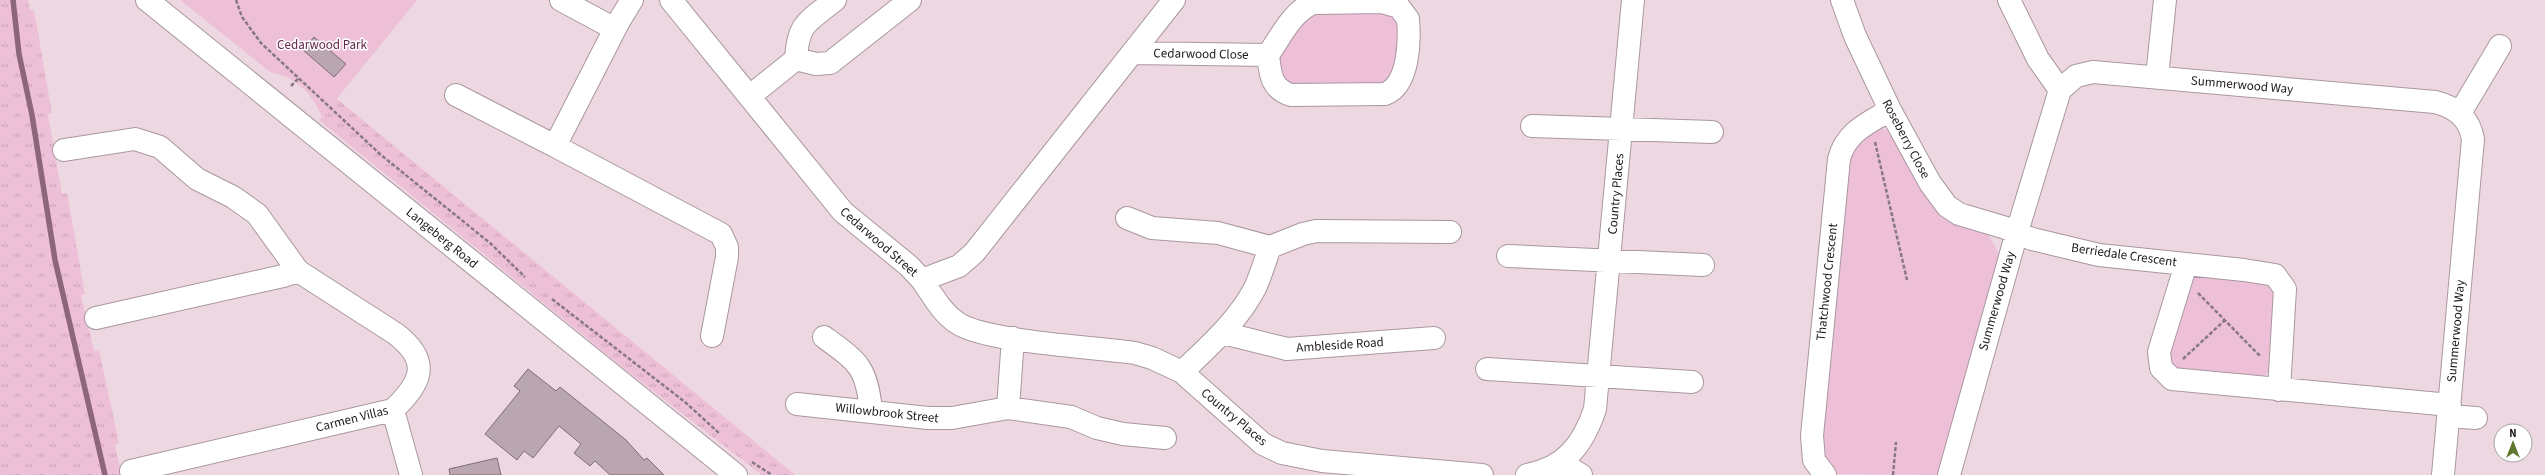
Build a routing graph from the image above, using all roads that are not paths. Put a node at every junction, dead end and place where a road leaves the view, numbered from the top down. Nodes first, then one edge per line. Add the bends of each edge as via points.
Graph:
1 (147, 0) edge
2 (561, 0) edge
3 (632, 0) edge
4 (671, 0) edge
5 (835, 0) edge
6 (910, 0) edge
7 (1174, 0) edge
8 (1633, 0) edge
9 (1842, 0) edge
10 (2009, 0) edge
11 (2165, 0) edge
12 (615, 29) junction
13 (2500, 46) dead end
14 (1133, 53) junction
15 (1268, 55) junction
16 (796, 59) junction
17 (2157, 77) junction
18 (2060, 90) junction
19 (456, 95) dead end
20 (750, 96) junction
21 (1890, 110) junction
22 (2460, 113) junction
23 (1532, 126) dead end
24 (1621, 129) junction
25 (1712, 132) dead end
26 (555, 146) junction
27 (64, 150) dead end
28 (1127, 218) dead end
29 (1450, 232) dead end
30 (2017, 232) junction
31 (1270, 247) junction
32 (1508, 256) dead end
33 (1610, 260) junction
34 (1703, 265) dead end
35 (298, 270) junction
36 (2184, 270) junction
37 (922, 280) junction
38 (96, 318) dead end
39 (1223, 332) junction
40 (712, 336) dead end
41 (824, 337) dead end
42 (1012, 338) junction
43 (1434, 338) dead end
44 (1487, 369) dead end
45 (1182, 372) junction
46 (1600, 376) junction
47 (1692, 382) dead end
48 (2280, 383) junction
49 (797, 404) dead end
50 (1008, 408) junction
51 (393, 410) junction
52 (871, 411) junction
53 (2449, 411) junction
54 (2476, 418) dead end
55 (1165, 438) dead end
56 (1560, 463) junction
57 (742, 467) edge
58 (130, 471) dead end
59 (411, 475) edge
60 (1482, 475) edge
61 (1527, 475) edge
62 (1581, 475) edge
63 (1825, 475) edge
64 (1949, 475) edge
65 (2444, 475) edge

1 - 57 street, Langeberg Road
2 - 12 street
3 - 12 street
4 - 20 street, Cedarwood Street
5 - 16 street via 803,26 797,38
6 - 16 street via 830,63 816,64
7 - 14 street, Cedarwood Street
8 - 24 street, Country Places
9 - 21 street, Roseberry Close via 1855,36
10 - 18 street via 2038,59
11 - 17 street
12 - 26 street
13 - 22 street
14 - 15 street, Cedarwood Close
14 - 37 street, Cedarwood Street via 967,260 959,266
15 - 15 street via 1275,86 1291,95 1385,94 1393,91 1403,76 1408,19 1399,7 1382,2 1313,3 1296,14
16 - 20 street
17 - 18 street, Summerwood Way via 2088,72 2076,76
17 - 22 street, Summerwood Way via 2435,102
18 - 30 street, Summerwood Way
19 - 26 street
20 - 37 street, Cedarwood Street via 843,212 909,266
21 - 30 street, Roseberry Close via 1930,183 1947,206 1960,214
21 - 63 street, Thatchwood Crescent via 1848,138 1840,159 1812,436 1814,460
22 - 53 street, Summerwood Way via 2470,126 2473,139
23 - 24 street
24 - 25 street
24 - 33 street, Country Places
26 - 40 street via 721,234 727,247 727,257
27 - 35 street, Carmen Villas via 135,139 160,147 197,179 233,197 257,214
28 - 31 street via 1152,228 1218,233
29 - 31 street via 1316,232 1303,234
30 - 36 street, Berriedale Crescent via 2032,239 2099,255
30 - 64 street, Summerwood Way
31 - 39 street via 1254,288
32 - 33 street
33 - 34 street
33 - 46 street, Country Places
35 - 38 street via 283,276
35 - 51 street, Carmen Villas via 396,334 415,352 418,371 415,385
36 - 48 street, Berriedale Crescent via 2271,274 2280,281 2285,289
36 - 48 street, Berriedale Crescent via 2159,352 2160,364 2166,375 2180,381
37 - 42 street, Country Places via 944,312 964,327
39 - 43 street, Ambleside Road via 1287,349
39 - 45 street
41 - 52 street via 855,360 869,388
42 - 45 street, Country Places via 1135,353
42 - 50 street
44 - 46 street
45 - 60 street, Country Places via 1263,444 1282,453 1322,461
46 - 47 street
46 - 56 street, Country Places via 1595,409 1587,431
48 - 53 street
49 - 52 street, Willowbrook Street
50 - 52 street, Willowbrook Street via 952,418 928,418
50 - 55 street, Willowbrook Street via 1071,417 1097,428 1123,434
51 - 58 street, Carmen Villas
51 - 59 street
53 - 54 street
53 - 65 street, Summerwood Way
56 - 61 street, Country Places via 1551,469
56 - 62 street

